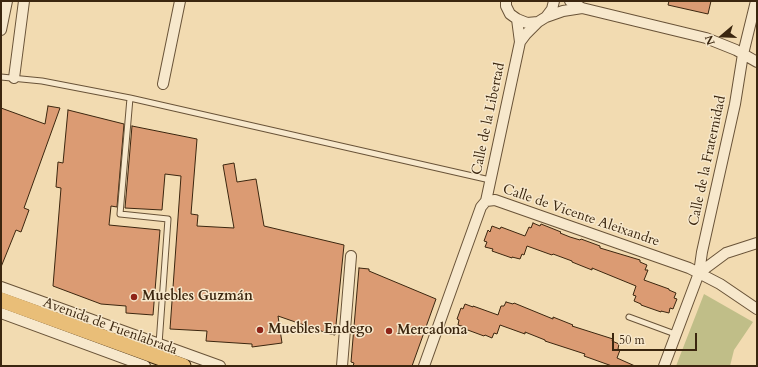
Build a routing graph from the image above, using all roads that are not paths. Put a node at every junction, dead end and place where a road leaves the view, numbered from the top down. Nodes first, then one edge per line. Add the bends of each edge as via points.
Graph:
1 (7, 1) edge
2 (24, 1) edge
3 (180, 1) edge
4 (554, 1) edge
5 (570, 1) edge
6 (756, 1) edge
7 (504, 3) edge
8 (582, 8) junction
9 (516, 19) junction
10 (542, 19) junction
11 (1, 30) edge
12 (520, 42) junction
13 (743, 54) junction
14 (757, 62) edge
15 (1, 77) edge
16 (14, 78) junction
17 (163, 84) dead end
18 (130, 98) junction
19 (490, 180) junction
20 (486, 201) junction
21 (757, 243) edge
22 (351, 256) dead end
23 (699, 273) junction
24 (1, 287) edge
25 (1, 300) edge
26 (757, 309) edge
27 (1, 313) edge
28 (629, 317) dead end
29 (675, 334) junction
30 (159, 344) junction
31 (145, 366) edge
32 (183, 366) edge
33 (220, 366) edge
34 (342, 366) edge
35 (424, 366) edge
36 (664, 366) edge

1 - 11 street
2 - 16 street
3 - 17 street
4 - 10 street via 552,9
5 - 8 street
6 - 13 street, Calle de la Fraternidad
7 - 9 street
8 - 10 street via 563,11
8 - 13 street via 706,38
9 - 10 street via 527,23
9 - 12 street, Calle de la Libertad
10 - 12 street, Calle de la Libertad
12 - 19 street, Calle de la Libertad
13 - 14 street
13 - 23 street, Calle de la Fraternidad via 735,104
15 - 16 lane
16 - 18 lane
18 - 19 lane
18 - 30 lane via 120,214 168,218
19 - 20 street, Calle de la Libertad
20 - 23 street, Calle de Vicente Aleixandre via 495,200
20 - 35 street, Calle de Vicente Aleixandre via 481,208
21 - 23 street via 726,252
22 - 34 street
23 - 26 street, Calle de Vicente Aleixandre
23 - 29 street, Calle de la Fraternidad
24 - 30 street, Avenida de Fuenlabrada
25 - 32 main road, Avenida de Fuenlabrada
27 - 31 street, Avenida de Fuenlabrada
28 - 29 lane
29 - 36 street, Calle de la Fraternidad
30 - 33 street, Avenida de Fuenlabrada

